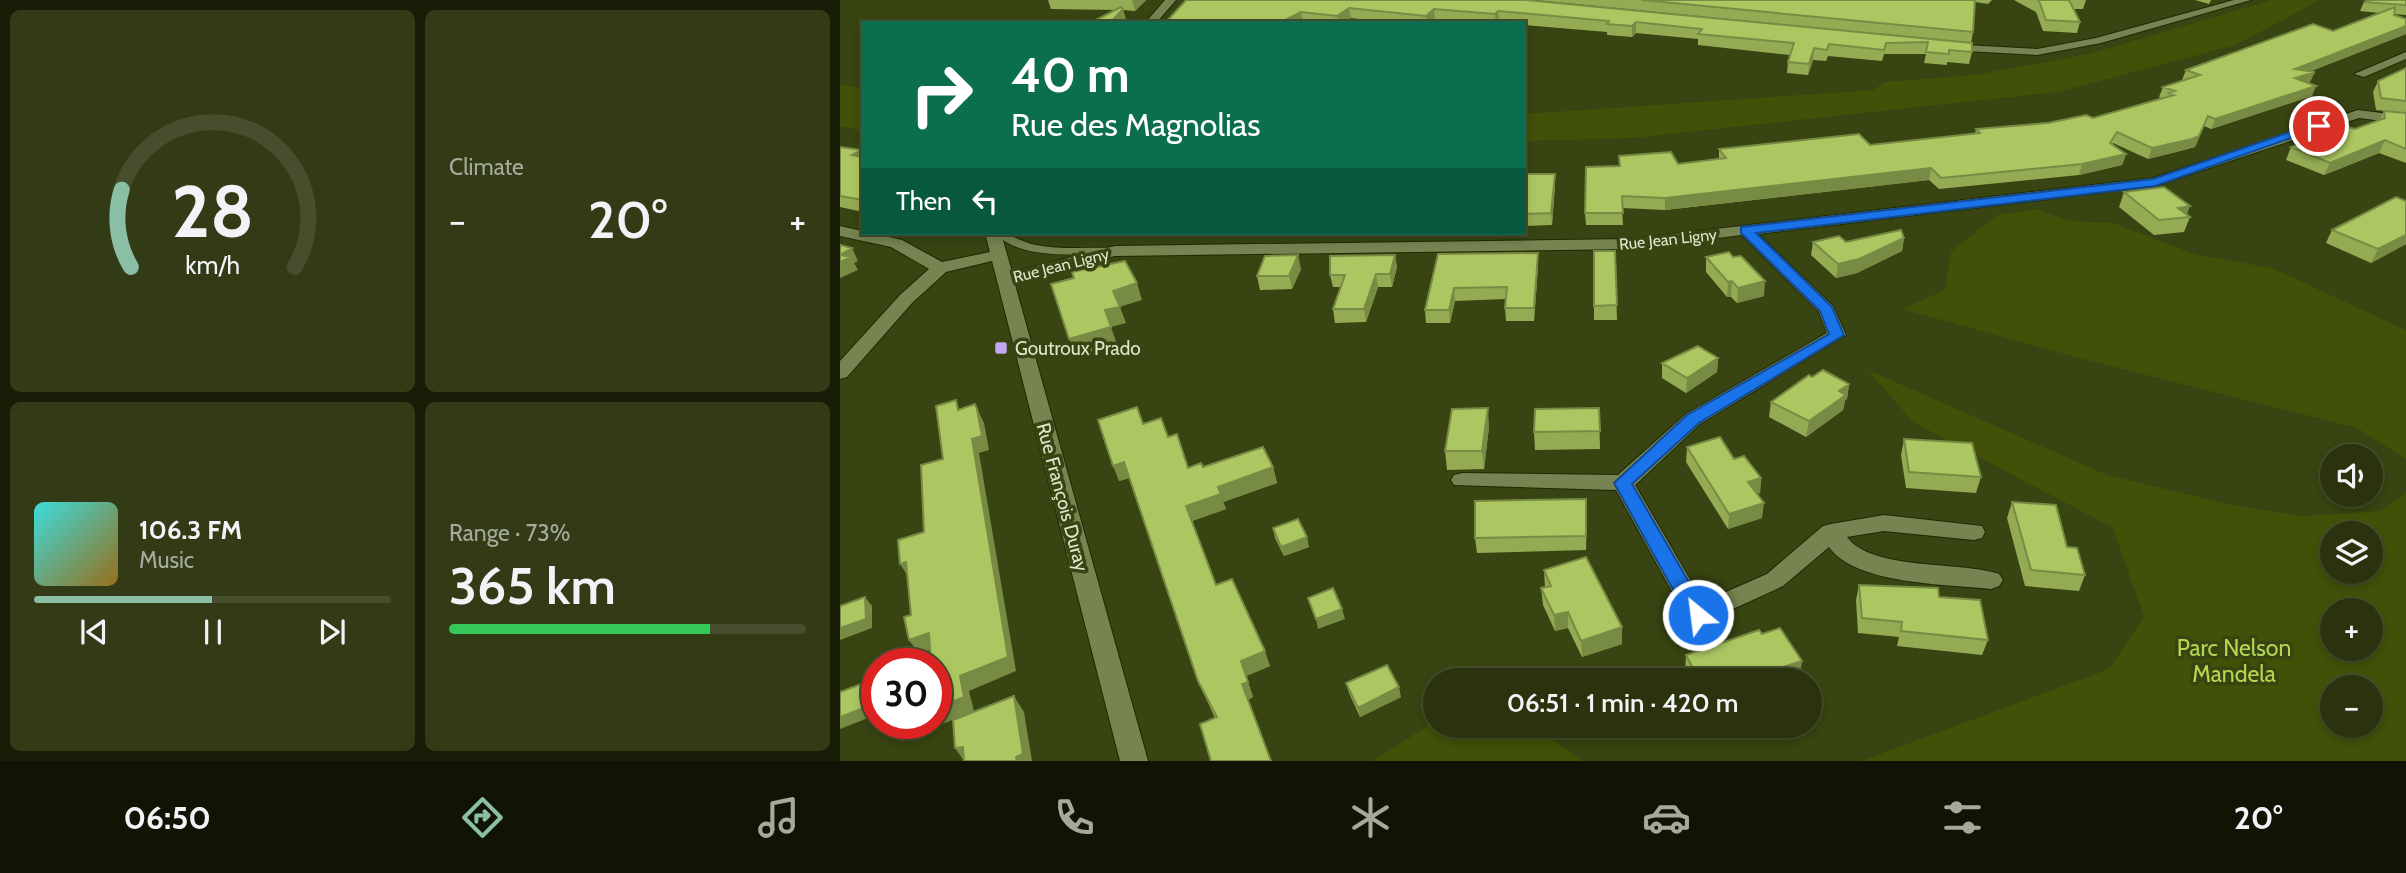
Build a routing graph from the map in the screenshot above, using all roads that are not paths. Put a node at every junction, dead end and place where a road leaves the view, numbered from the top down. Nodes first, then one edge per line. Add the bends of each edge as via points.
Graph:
1 (1171, 0) edge
2 (2246, 0) edge
3 (1152, 21) edge
4 (1928, 45) edge
5 (2406, 55) edge
6 (2360, 74) dead end
7 (2406, 120) edge
8 (1745, 230) junction
9 (840, 232) edge
10 (998, 244) edge
11 (1115, 251) junction
12 (940, 268) junction
13 (1003, 279) junction
14 (840, 373) edge
15 (1461, 480) dead end
16 (1623, 483) junction
17 (1831, 532) junction
18 (1974, 532) dead end
19 (1991, 580) dead end
20 (1134, 761) edge

1 - 3 street
2 - 4 street via 2097,41 2037,52
5 - 6 street
7 - 8 street, Rue Jean Ligny via 2358,114 2155,182
8 - 11 street, Rue Jean Ligny via 1629,244
8 - 16 street via 1827,310 1837,335 1693,419
9 - 12 street via 897,243
10 - 11 lane
10 - 12 street
10 - 13 street, Rue François Duray
11 - 13 street, Rue Jean Ligny
12 - 14 street
13 - 20 street, Rue François Duray
15 - 16 street
16 - 17 street via 1698,615 1775,579
17 - 18 street via 1884,523
17 - 19 street via 1844,550 1884,568

